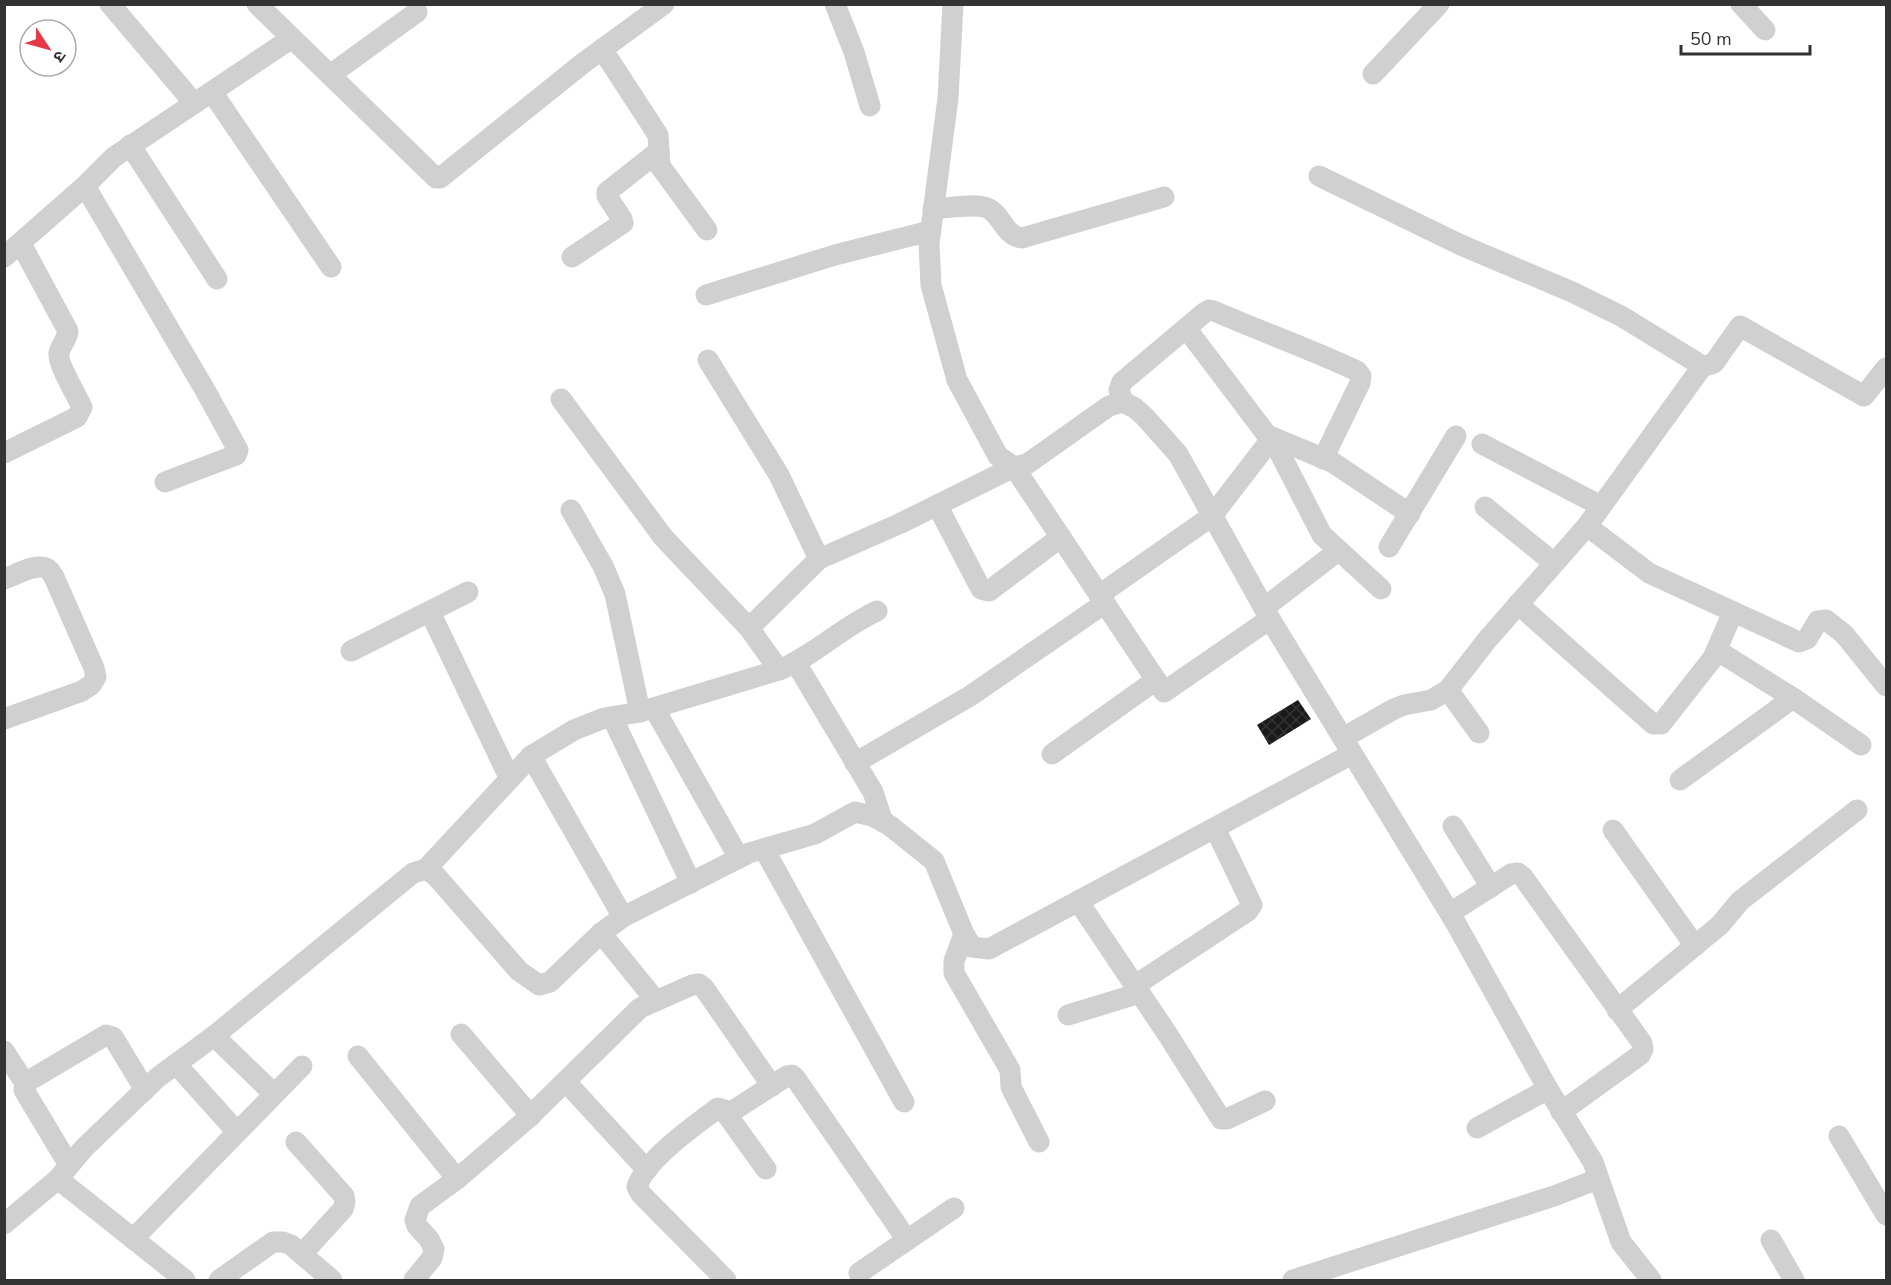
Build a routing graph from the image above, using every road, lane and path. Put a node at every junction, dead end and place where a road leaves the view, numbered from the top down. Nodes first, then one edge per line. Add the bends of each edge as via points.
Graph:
1 (110, 4) edge
2 (257, 4) edge
3 (664, 4) edge
4 (835, 4) edge
5 (953, 4) edge
6 (1439, 4) edge
7 (1742, 4) edge
8 (417, 12) dead end
9 (635, 13) edge
10 (1766, 30) dead end
11 (292, 38) junction
12 (602, 49) junction
13 (1373, 74) dead end
14 (330, 75) junction
15 (212, 92) junction
16 (194, 103) junction
17 (870, 106) dead end
18 (130, 145) junction
19 (659, 151) junction
20 (1319, 176) dead end
21 (85, 186) junction
22 (1164, 197) dead end
23 (933, 209) junction
24 (707, 230) dead end
25 (930, 231) junction
26 (21, 244) junction
27 (4, 257) edge
28 (572, 257) dead end
29 (331, 267) dead end
30 (217, 279) dead end
31 (706, 295) dead end
32 (1186, 328) junction
33 (708, 360) dead end
34 (1699, 368) junction
35 (1887, 368) edge
36 (561, 399) dead end
37 (1123, 402) junction
38 (1456, 436) dead end
39 (1272, 438) junction
40 (1482, 444) dead end
41 (4, 453) edge
42 (1323, 459) junction
43 (1014, 466) junction
44 (165, 482) dead end
45 (937, 505) junction
46 (1601, 506) junction
47 (1485, 507) dead end
48 (571, 510) dead end
49 (1410, 514) junction
50 (1212, 516) junction
51 (1587, 526) junction
52 (1061, 537) junction
53 (1389, 547) dead end
54 (1338, 551) junction
55 (819, 559) junction
56 (1554, 563) junction
57 (4, 579) edge
58 (1381, 589) dead end
59 (468, 592) dead end
60 (1102, 599) junction
61 (1518, 604) junction
62 (877, 611) dead end
63 (430, 612) junction
64 (1733, 612) junction
65 (1267, 614) junction
66 (748, 628) junction
67 (351, 651) dead end
68 (1718, 651) junction
69 (787, 667) junction
70 (1156, 680) junction
71 (1887, 686) edge
72 (1448, 690) junction
73 (1793, 698) junction
74 (647, 710) junction
75 (612, 717) junction
76 (4, 719) edge
77 (1479, 733) dead end
78 (1861, 745) dead end
79 (1347, 746) junction
80 (1052, 754) dead end
81 (531, 756) junction
82 (855, 763) junction
83 (510, 779) junction
84 (1680, 780) dead end
85 (1857, 810) dead end
86 (883, 822) junction
87 (1453, 826) dead end
88 (1215, 828) junction
89 (1613, 830) dead end
90 (764, 849) junction
91 (739, 858) junction
92 (426, 869) junction
93 (691, 883) junction
94 (1491, 887) junction
95 (1078, 901) junction
96 (1450, 913) junction
97 (623, 917) junction
98 (601, 933) junction
99 (964, 934) junction
100 (1695, 946) junction
101 (1137, 989) junction
102 (656, 1001) junction
103 (1617, 1010) junction
104 (1068, 1015) dead end
105 (461, 1034) dead end
106 (214, 1036) junction
107 (4, 1051) edge
108 (358, 1056) dead end
109 (176, 1064) junction
110 (302, 1066) dead end
111 (566, 1082) junction
112 (25, 1083) junction
113 (772, 1086) junction
114 (1548, 1089) junction
115 (145, 1090) junction
116 (274, 1094) junction
117 (1265, 1101) dead end
118 (904, 1102) dead end
119 (725, 1112) junction
120 (1561, 1112) junction
121 (531, 1116) junction
122 (1477, 1128) dead end
123 (237, 1132) junction
124 (1839, 1136) dead end
125 (296, 1142) dead end
126 (1039, 1142) dead end
127 (766, 1169) dead end
128 (647, 1170) junction
129 (64, 1172) junction
130 (457, 1179) junction
131 (1598, 1179) junction
132 (954, 1208) dead end
133 (1887, 1215) edge
134 (4, 1224) edge
135 (133, 1239) junction
136 (907, 1240) junction
137 (1771, 1240) dead end
138 (302, 1254) junction
139 (859, 1273) dead end
140 (185, 1281) edge
141 (219, 1281) edge
142 (332, 1281) edge
143 (414, 1281) edge
144 (726, 1281) edge
145 (1293, 1281) edge
146 (1651, 1281) edge
147 (1794, 1281) edge

1 - 16 street
2 - 11 street
3 - 9 street
4 - 17 street
5 - 23 street via 948,98
6 - 13 street
7 - 10 street
8 - 14 street
9 - 12 street
11 - 14 street
11 - 15 street
12 - 14 street via 440,178
12 - 19 street via 658,135
15 - 16 street
15 - 29 street
16 - 18 street
18 - 21 street
18 - 30 street
19 - 24 street via 660,166
19 - 28 street via 607,192 623,223
20 - 34 street via 1621,316 1696,362
21 - 26 street
21 - 44 street via 238,450 236,455
22 - 23 street via 1022,238 1009,233 995,213 981,206
23 - 25 street
25 - 31 street via 835,255
25 - 43 street via 931,285 957,380 998,456
26 - 27 street
26 - 41 street via 68,331 59,359 82,407 77,417
32 - 37 street via 1122,382 1119,390
32 - 39 street
32 - 42 street via 1204,313 1214,311 1357,371 1360,383
33 - 55 street via 779,475
34 - 35 street via 1714,363 1740,326 1864,396
34 - 46 street
36 - 66 street via 663,537
37 - 43 street via 1109,406 1027,464
37 - 50 street via 1145,417 1178,454
38 - 49 street
39 - 42 street
39 - 50 street
39 - 54 street via 1322,535
40 - 46 street
42 - 49 street
43 - 45 street
43 - 52 street
45 - 52 street via 985,591
45 - 55 street
46 - 51 street
47 - 56 street
48 - 74 street via 615,594
49 - 53 street
50 - 60 street
50 - 65 street
51 - 56 street
51 - 64 street via 1649,573
52 - 60 street
54 - 58 street
54 - 65 street
55 - 66 street
56 - 61 street
57 - 76 street via 28,569 48,569 96,677 82,690
59 - 63 street
60 - 70 street
60 - 82 street via 970,696
61 - 68 street via 1653,724 1661,723
61 - 72 street
62 - 69 street
63 - 67 street
63 - 83 street
64 - 68 street
64 - 71 street via 1799,642 1807,639 1818,621 1826,620 1844,634
65 - 70 street via 1164,692
65 - 79 street
66 - 69 street
68 - 73 street
69 - 74 street
69 - 82 street
70 - 80 street
72 - 77 street
72 - 79 street via 1431,700 1394,709
73 - 78 street
73 - 84 street
74 - 75 street
74 - 91 street
75 - 81 street via 581,727
75 - 93 street
79 - 88 street
79 - 96 street
81 - 83 street
81 - 97 street
82 - 86 street via 873,792
83 - 92 street
85 - 100 street via 1740,901
86 - 90 street via 855,812 815,834
86 - 99 street via 934,861
87 - 94 street
88 - 95 street
88 - 101 street via 1252,905
89 - 100 street
90 - 91 street
90 - 118 street
91 - 93 street
92 - 98 street via 519,971 539,985 550,982
92 - 106 street via 413,873
93 - 97 street
94 - 96 street
94 - 103 street via 1511,874 1523,877
95 - 99 street via 989,949 972,947
95 - 101 street
96 - 114 street
97 - 98 street
98 - 102 street
99 - 126 street via 954,973 1010,1070 1011,1087
100 - 103 street
101 - 104 street
101 - 117 street via 1221,1119
102 - 111 street via 640,1008
102 - 113 street via 699,984
103 - 120 street via 1643,1049
105 - 121 street
106 - 109 street
106 - 116 street
107 - 112 street
108 - 130 street
109 - 115 street
109 - 123 street
110 - 116 street
111 - 121 street
111 - 128 street
112 - 115 street via 109,1035
112 - 129 street via 24,1090
113 - 119 street
113 - 136 street via 787,1076 796,1079
114 - 120 street
114 - 122 street
115 - 129 street
116 - 123 street
119 - 127 street
119 - 128 street via 718,1108 677,1139
120 - 131 street via 1593,1162
121 - 130 street
123 - 135 street
124 - 133 street
125 - 138 street via 344,1196 345,1202
128 - 144 street via 637,1187 641,1194
129 - 134 street
129 - 135 street
130 - 143 street via 416,1212 417,1226 434,1249 432,1258
131 - 145 street
131 - 146 street via 1621,1242
132 - 136 street
135 - 140 street
136 - 139 street
137 - 147 street
138 - 141 street via 291,1245 273,1242
138 - 142 street

